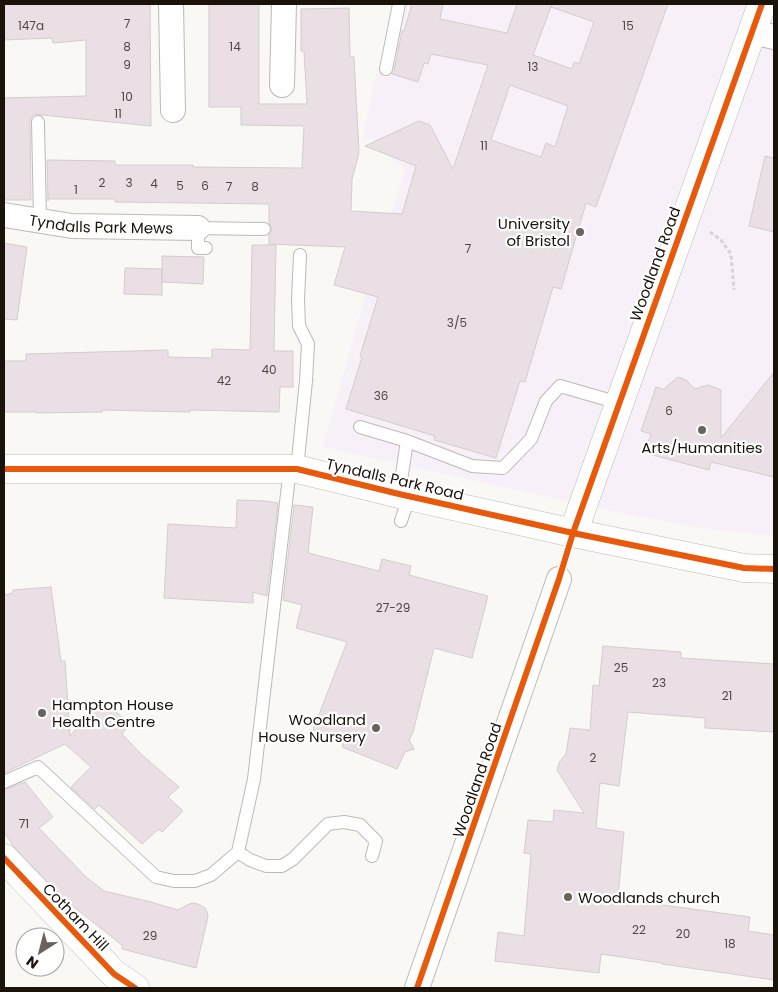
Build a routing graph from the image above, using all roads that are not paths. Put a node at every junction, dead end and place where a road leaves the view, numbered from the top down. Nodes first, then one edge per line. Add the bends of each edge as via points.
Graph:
1 (171, 4) edge
2 (284, 4) edge
3 (399, 4) edge
4 (762, 4) edge
5 (763, 35) edge
6 (386, 68) dead end
7 (282, 85) dead end
8 (173, 110) dead end
9 (38, 122) dead end
10 (4, 215) edge
11 (40, 221) junction
12 (264, 229) dead end
13 (202, 238) joint
14 (300, 255) dead end
15 (618, 403) junction
16 (360, 427) dead end
17 (407, 441) junction
18 (294, 468) junction
19 (4, 469) edge
20 (403, 503) junction
21 (573, 533) junction
22 (774, 569) edge
23 (559, 579) dead end
24 (4, 782) edge
25 (238, 852) junction
26 (372, 856) dead end
27 (4, 859) edge
28 (121, 984) edge
29 (418, 988) edge

1 - 8 street
2 - 7 street
3 - 6 lane
4 - 5 street, Woodland Road
5 - 15 street, Woodland Road via 684,220 680,251
9 - 11 lane
10 - 11 street, Tyndalls Park Mews
11 - 13 street, Tyndalls Park Mews
12 - 13 lane
14 - 18 lane via 299,326 308,344
15 - 17 lane via 560,386 546,401 531,439 502,468 472,466
15 - 21 street, Woodland Road
16 - 17 lane
17 - 20 lane
18 - 19 street, Tyndalls Park Road
18 - 20 street, Tyndalls Park Road
18 - 25 lane via 254,779
20 - 21 street, Tyndalls Park Road
21 - 22 street, Tyndalls Park Road via 744,568
23 - 29 street, Woodland Road
24 - 25 lane via 38,767 156,877 194,881 211,875
25 - 26 lane via 266,866 282,866 328,824 344,822 360,825 376,841
27 - 28 street, Cotham Hill

